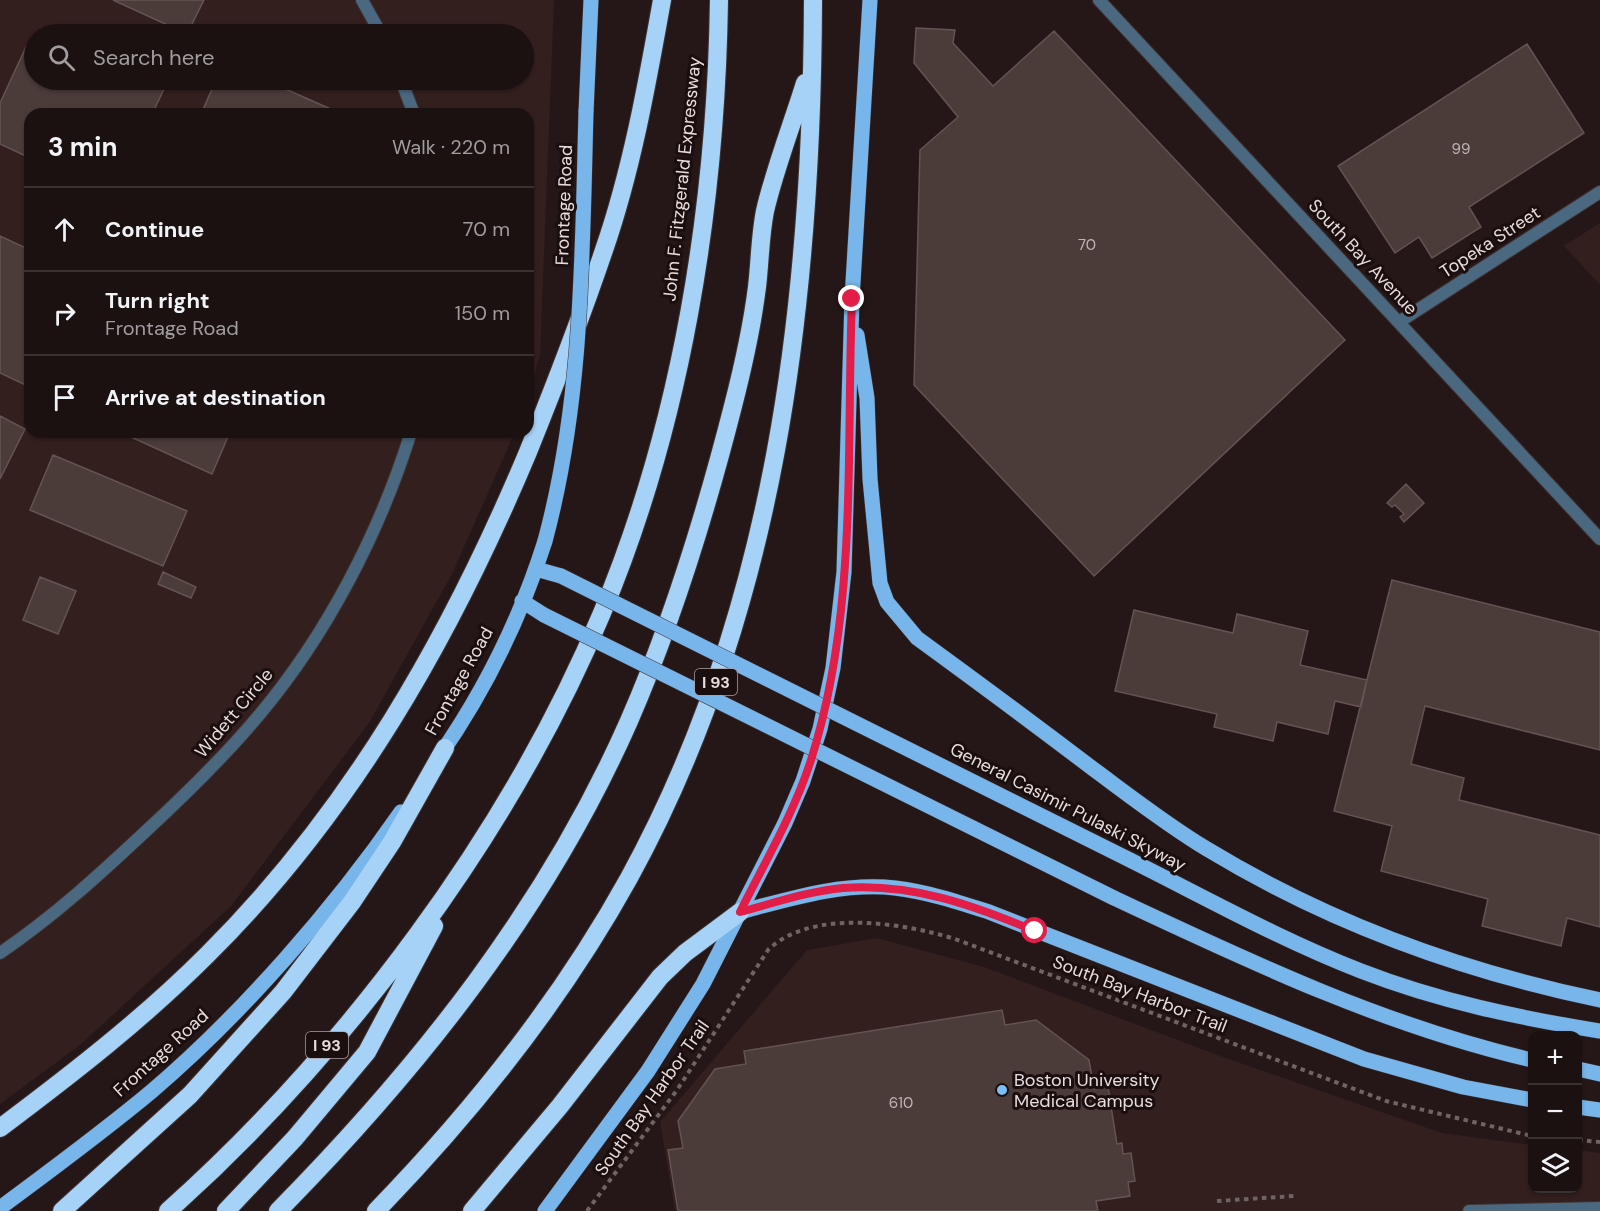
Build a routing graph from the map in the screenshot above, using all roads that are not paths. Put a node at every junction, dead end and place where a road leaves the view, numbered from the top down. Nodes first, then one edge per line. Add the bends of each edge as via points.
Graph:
1 (362, 0) edge
2 (591, 0) edge
3 (662, 0) edge
4 (719, 0) edge
5 (813, 0) edge
6 (870, 0) edge
7 (1100, 0) edge
8 (375, 24) edge
9 (812, 58) junction
10 (405, 90) edge
11 (412, 108) edge
12 (1600, 192) edge
13 (852, 299) junction
14 (1399, 322) junction
15 (534, 436) edge
16 (409, 438) edge
17 (533, 438) edge
18 (1600, 539) edge
19 (536, 569) junction
20 (522, 601) junction
21 (445, 748) junction
22 (467, 863) junction
23 (740, 912) junction
24 (0, 953) edge
25 (1600, 1000) edge
26 (1600, 1031) edge
27 (1528, 1059) edge
28 (1582, 1070) edge
29 (1600, 1074) edge
30 (1528, 1099) edge
31 (1582, 1108) edge
32 (1600, 1110) edge
33 (0, 1128) edge
34 (0, 1208) edge
35 (1600, 1208) edge
36 (62, 1211) edge
37 (168, 1211) edge
38 (226, 1211) edge
39 (278, 1211) edge
40 (376, 1211) edge
41 (472, 1211) edge
42 (545, 1211) edge
43 (1469, 1211) edge

1 - 8 street
2 - 19 main road, Frontage Road, bridge via 580,333 574,400 556,501
3 - 15 highway via 640,118 604,249
4 - 22 highway, John F. Fitzgerald Expressway / I 93 via 703,211 687,319 656,458 625,553 584,654 519,778
5 - 9 highway, I 93
6 - 13 main road
7 - 14 street, South Bay Avenue
9 - 39 highway via 765,211 746,350 719,456 657,649 614,754 530,906 466,997 385,1096
9 - 40 highway, I 93 via 801,257 783,408 756,552 718,677 652,833 579,961 493,1081
10 - 11 street
12 - 14 street, Topeka Street
13 - 23 main road via 846,549 833,668 803,781
13 - 25 main road via 867,398 880,583 887,602 917,638 1176,829 1270,885 1352,925 1432,956
14 - 18 street, South Bay Avenue
16 - 24 street, Widett Circle via 377,521 341,591 300,659 261,713 214,766 86,888
17 - 33 highway via 467,589 419,679 336,805 242,919 136,1022
19 - 20 main road, Frontage Road
19 - 26 main road, General Casimir Pulaski Skyway, bridge via 561,576 1270,931 1361,971 1459,1003
20 - 21 main road, Frontage Road via 494,664
20 - 27 main road, bridge via 1114,898 1362,1009
21 - 34 main road, Frontage Road via 360,869 299,943 225,1021 153,1090
21 - 36 highway via 392,842 283,992 190,1095
22 - 37 highway, John F. Fitzgerald Expressway / I 93 via 348,1022 255,1125
22 - 38 highway via 367,1052 295,1138
23 - 30 main road via 843,888 893,888 941,896 1364,1059 1463,1087
23 - 41 highway via 660,977 548,1122
23 - 42 main road via 669,1041
28 - 29 main road
31 - 32 main road
35 - 43 street

